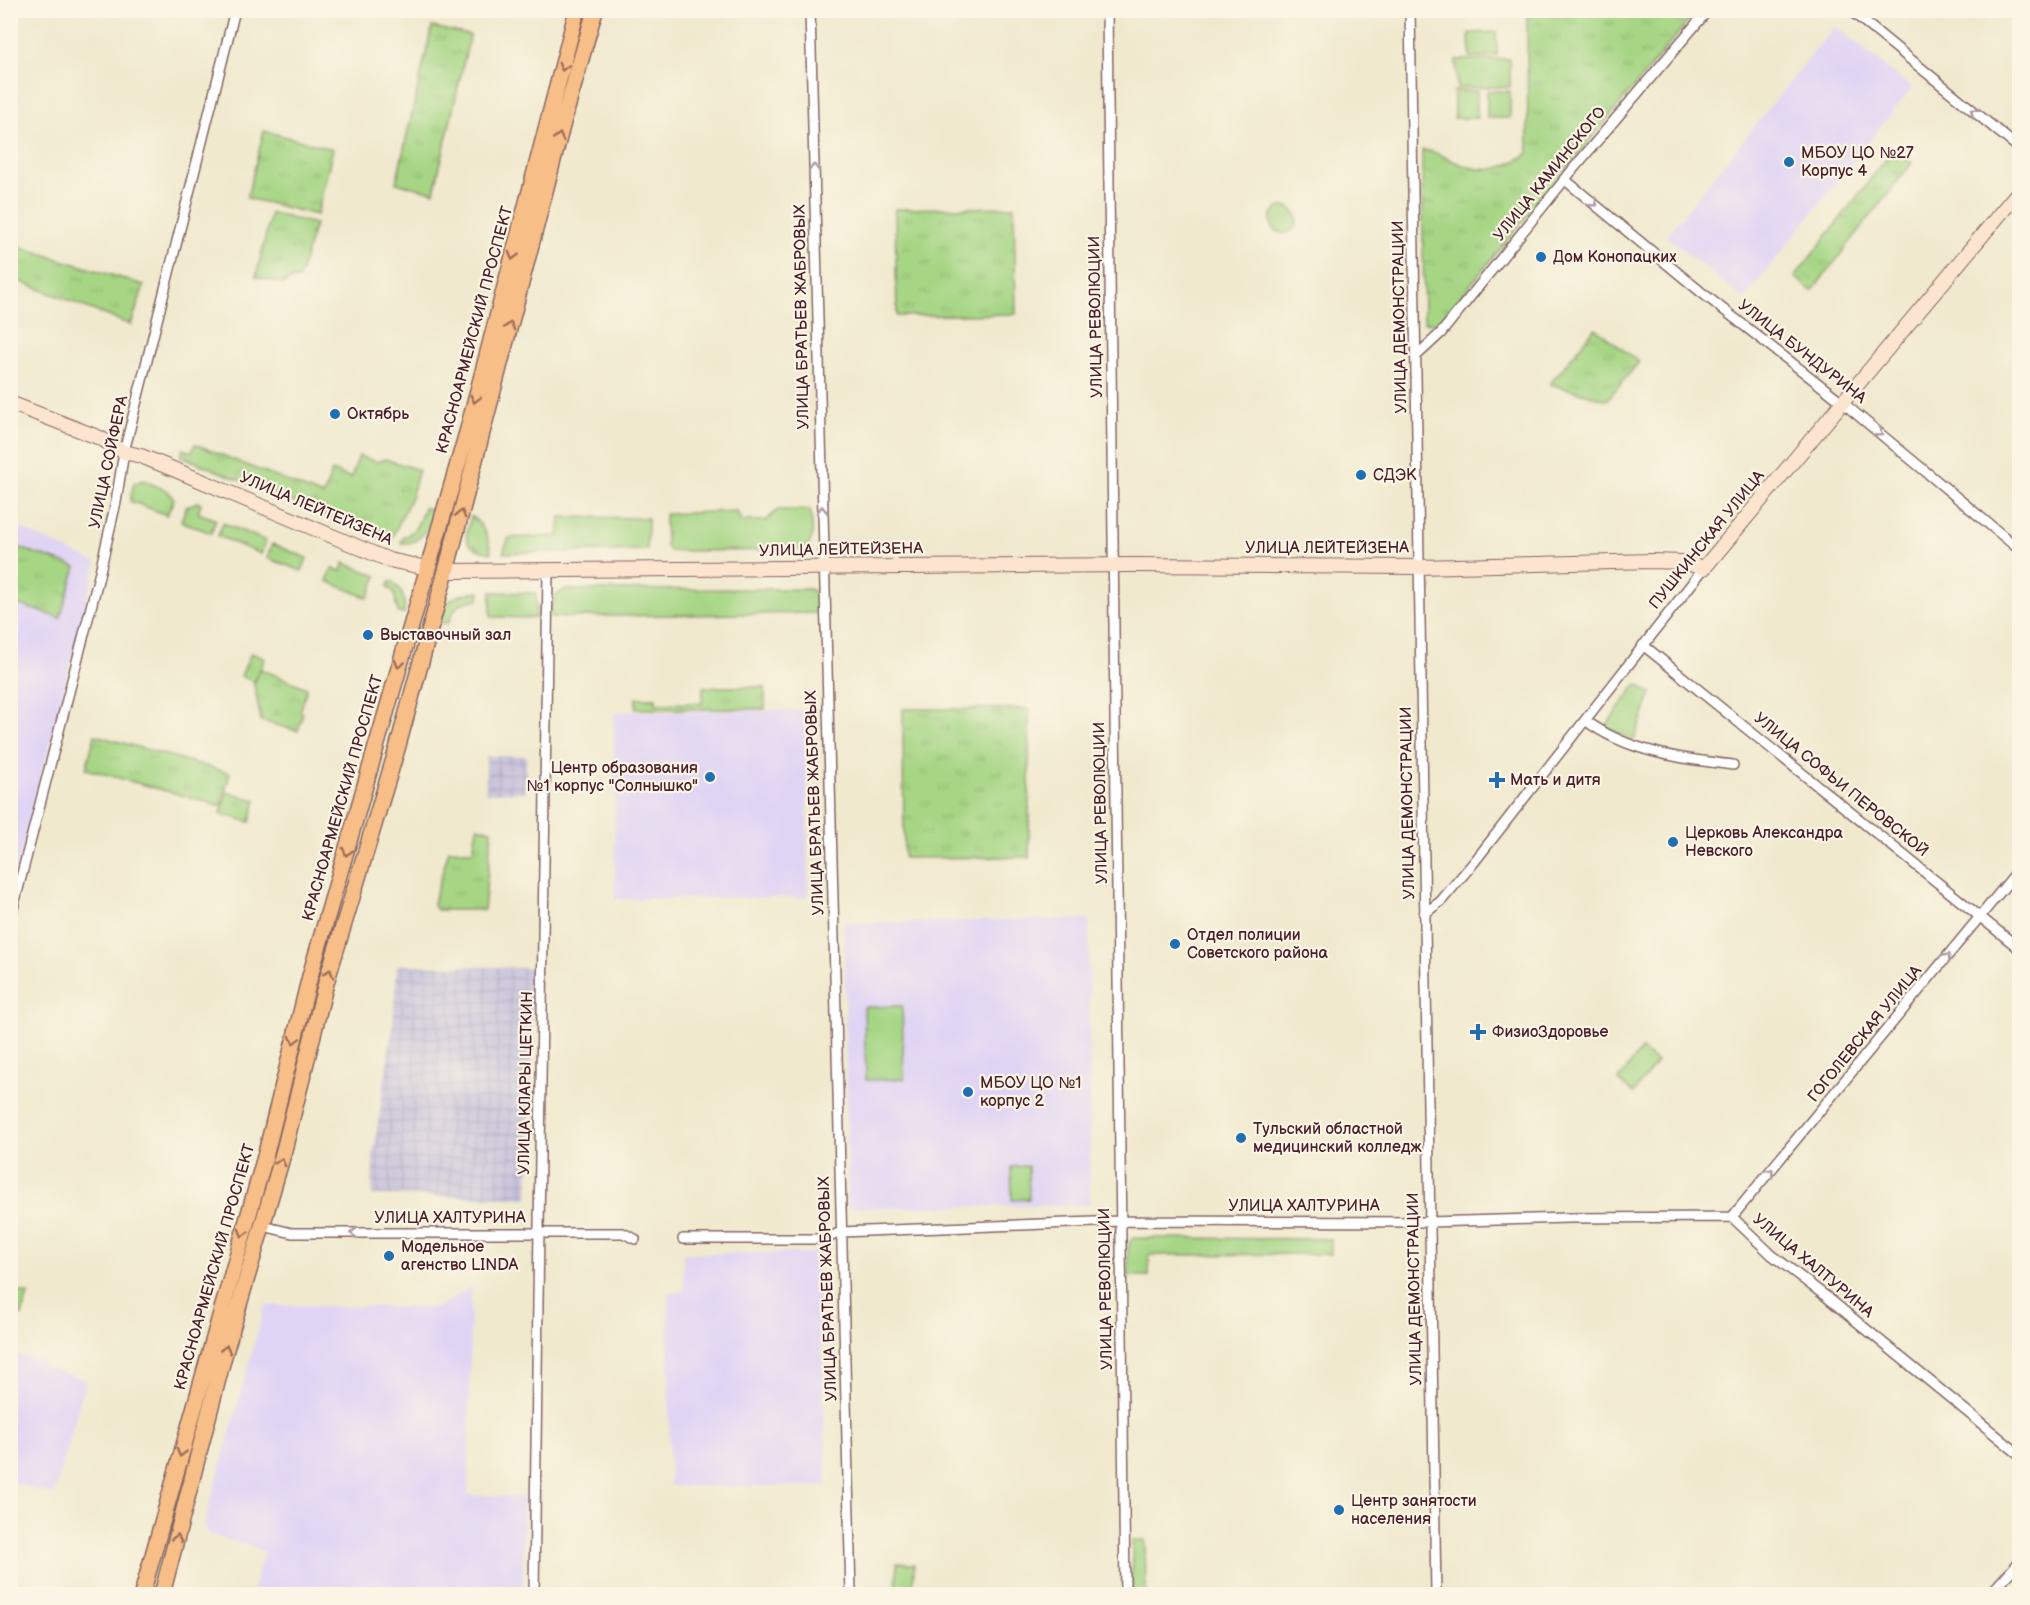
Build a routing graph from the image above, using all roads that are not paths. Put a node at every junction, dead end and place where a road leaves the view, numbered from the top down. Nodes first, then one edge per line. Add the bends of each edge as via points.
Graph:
1 (235, 10) edge
2 (578, 10) edge
3 (595, 10) edge
4 (810, 10) edge
5 (1107, 10) edge
6 (1410, 10) edge
7 (1708, 10) edge
8 (1850, 10) edge
9 (2019, 149) edge
10 (1564, 180) junction
11 (2019, 190) edge
12 (1415, 357) junction
13 (1842, 402) junction
14 (10, 403) edge
15 (124, 452) junction
16 (2019, 550) edge
17 (1114, 565) junction
18 (1419, 567) junction
19 (427, 568) junction
20 (824, 568) junction
21 (1704, 568) junction
22 (446, 571) junction
23 (548, 571) junction
24 (1643, 645) junction
25 (1584, 720) junction
26 (1733, 765) dead end
27 (2019, 868) edge
28 (1424, 914) junction
29 (1979, 917) junction
30 (10, 920) edge
31 (2019, 949) edge
32 (1732, 1217) junction
33 (1120, 1221) junction
34 (1429, 1222) junction
35 (263, 1226) junction
36 (841, 1232) junction
37 (539, 1233) junction
38 (635, 1239) dead end
39 (683, 1239) dead end
40 (2019, 1455) edge
41 (2019, 1561) edge
42 (142, 1594) edge
43 (162, 1594) edge
44 (534, 1594) edge
45 (851, 1594) edge
46 (1125, 1594) edge
47 (1436, 1594) edge
48 (1990, 1594) edge

1 - 15 street, УЛИЦА СОЙФЕРА
2 -> 19 main road, КРАСНОАРМЕЙСКИЙ ПРОСПЕКТ via 468,429
22 -> 3 main road, КРАСНОАРМЕЙСКИЙ ПРОСПЕКТ
20 -> 4 street, УЛИЦА БРАТЬЕВ ЖАБРОВЫХ
5 - 17 street, УЛИЦА РЕВОЛЮЦИИ
6 - 12 street, УЛИЦА ДЕМОНСТРАЦИИ
7 - 10 street, УЛИЦА КАМИНСКОГО
9 -> 8 street
10 - 12 street, УЛИЦА КАМИНСКОГО via 1441,333
10 -> 13 street, УЛИЦА БУНДУРИНА
11 - 13 street, ПУШКИНСКАЯ УЛИЦА
12 - 18 street, УЛИЦА ДЕМОНСТРАЦИИ
13 -> 16 street, УЛИЦА БУНДУРИНА
13 - 21 street, ПУШКИНСКАЯ УЛИЦА
14 - 15 street, УЛИЦА ЛЕЙТЕЙЗЕНА via 100,438
15 - 19 street, УЛИЦА ЛЕЙТЕЙЗЕНА via 389,560
15 - 30 street, УЛИЦА СОЙФЕРА via 98,580
17 - 18 street, УЛИЦА ЛЕЙТЕЙЗЕНА
17 - 20 street, УЛИЦА ЛЕЙТЕЙЗЕНА
17 - 33 street, УЛИЦА РЕВОЛЮЦИИ
18 - 21 street, УЛИЦА ЛЕЙТЕЙЗЕНА via 1652,561 1683,562
18 - 28 street, УЛИЦА ДЕМОНСТРАЦИИ
19 - 22 main road, УЛИЦА ЛЕЙТЕЙЗЕНА
19 -> 42 main road, КРАСНОАРМЕЙСКИЙ ПРОСПЕКТ via 310,976 266,1153
20 - 23 street, УЛИЦА ЛЕЙТЕЙЗЕНА
20 - 36 street, УЛИЦА БРАТЬЕВ ЖАБРОВЫХ
21 - 24 street, ПУШКИНСКАЯ УЛИЦА
22 - 23 street, УЛИЦА ЛЕЙТЕЙЗЕНА
35 -> 22 main road, КРАСНОАРМЕЙСКИЙ ПРОСПЕКТ via 326,983
23 - 37 street, УЛИЦА КЛАРЫ ЦЕТКИН
24 - 25 street, ПУШКИНСКАЯ УЛИЦА
24 - 29 street, УЛИЦА СОФЬИ ПЕРОВСКОЙ
25 - 26 street via 1640,748
25 - 28 street, ПУШКИНСКАЯ УЛИЦА via 1468,869 1441,901
27 - 29 street, ГОГОЛЕВСКАЯ УЛИЦА
28 - 34 street, УЛИЦА ДЕМОНСТРАЦИИ
29 - 31 street, УЛИЦА СОФЬИ ПЕРОВСКОЙ
32 -> 29 street, ГОГОЛЕВСКАЯ УЛИЦА
32 - 34 street, УЛИЦА ХАЛТУРИНА
32 - 40 street, УЛИЦА ХАЛТУРИНА via 1772,1255
33 - 34 street, УЛИЦА ХАЛТУРИНА
33 - 36 street, УЛИЦА ХАЛТУРИНА
33 - 46 street, УЛИЦА РЕВОЛЮЦИИ
34 - 47 street, УЛИЦА ДЕМОНСТРАЦИИ
37 -> 35 street, УЛИЦА ХАЛТУРИНА via 292,1233
43 -> 35 main road, КРАСНОАРМЕЙСКИЙ ПРОСПЕКТ via 224,1356
36 - 39 street, УЛИЦА ХАЛТУРИНА via 825,1239
36 - 45 street, УЛИЦА БРАТЬЕВ ЖАБРОВЫХ
37 - 38 street, УЛИЦА ХАЛТУРИНА via 624,1233
37 - 44 street, УЛИЦА КЛАРЫ ЦЕТКИН
41 - 48 street

